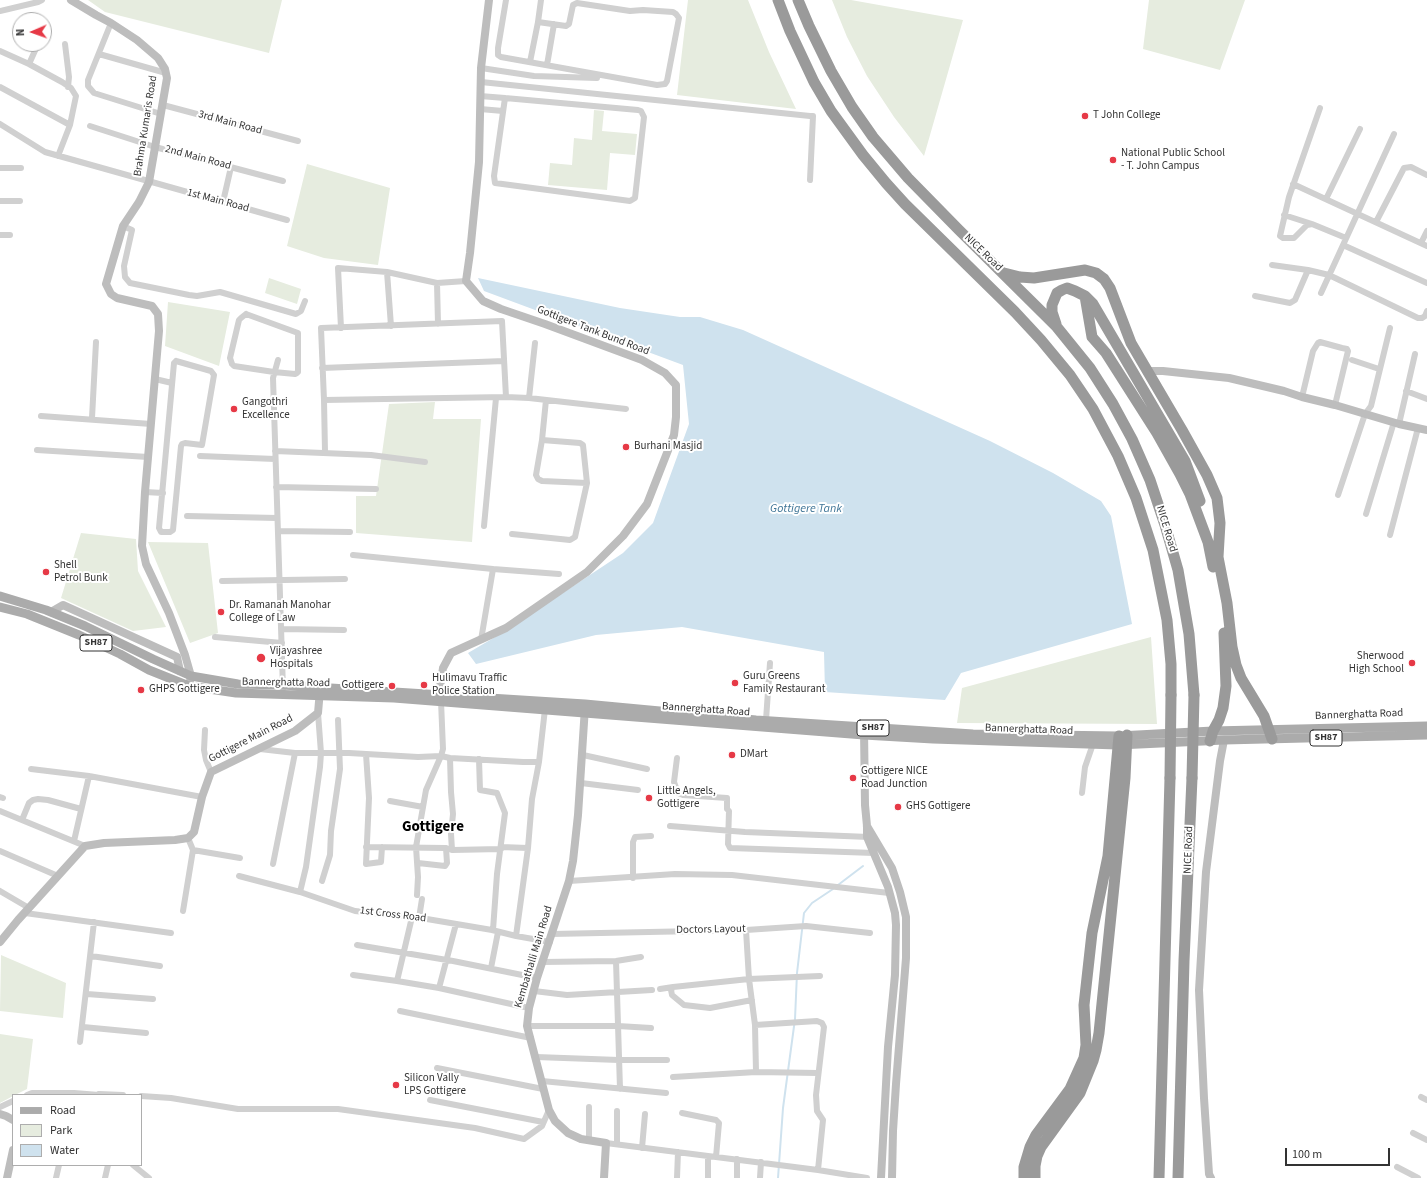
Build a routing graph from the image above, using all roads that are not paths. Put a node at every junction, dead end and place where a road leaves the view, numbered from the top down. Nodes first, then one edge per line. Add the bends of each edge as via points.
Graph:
1 (42, 0) edge
2 (71, 0) edge
3 (489, 0) edge
4 (506, 0) edge
5 (541, 0) edge
6 (778, 0) edge
7 (798, 0) edge
8 (0, 10) edge
9 (111, 22) junction
10 (538, 22) junction
11 (554, 24) junction
12 (65, 44) dead end
13 (0, 50) edge
14 (34, 52) edge
15 (99, 54) junction
16 (530, 62) junction
17 (29, 64) junction
18 (547, 65) junction
19 (481, 68) junction
20 (166, 73) junction
21 (619, 78) junction
22 (481, 82) junction
23 (0, 87) edge
24 (68, 87) junction
25 (480, 96) junction
26 (505, 98) junction
27 (1320, 108) dead end
28 (162, 109) junction
29 (480, 109) junction
30 (503, 111) junction
31 (0, 124) edge
32 (70, 125) junction
33 (90, 126) dead end
34 (1360, 129) dead end
35 (1394, 134) dead end
36 (298, 141) dead end
37 (155, 147) junction
38 (58, 156) junction
39 (231, 167) junction
40 (0, 168) edge
41 (21, 168) dead end
42 (1427, 175) edge
43 (810, 180) dead end
44 (283, 181) dead end
45 (149, 182) junction
46 (1293, 184) junction
47 (1326, 199) junction
48 (0, 201) edge
49 (20, 201) dead end
50 (223, 202) junction
51 (1357, 213) junction
52 (1284, 215) junction
53 (287, 220) dead end
54 (1376, 222) junction
55 (1312, 224) junction
56 (122, 226) junction
57 (1427, 231) edge
58 (0, 235) edge
59 (10, 235) dead end
60 (1346, 238) junction
61 (1343, 244) junction
62 (1424, 244) edge
63 (1272, 265) dead end
64 (1308, 270) junction
65 (388, 272) junction
66 (1004, 273) junction
67 (1329, 275) junction
68 (466, 281) junction
69 (437, 283) junction
70 (1427, 283) edge
71 (1321, 293) dead end
72 (1085, 296) junction
73 (1255, 296) dead end
74 (305, 301) dead end
75 (1427, 311) edge
76 (438, 324) junction
77 (391, 326) junction
78 (1056, 326) junction
79 (341, 328) junction
80 (1390, 328) dead end
81 (96, 342) dead end
82 (535, 343) dead end
83 (1415, 354) dead end
84 (278, 360) dead end
85 (1352, 360) dead end
86 (504, 361) junction
87 (322, 368) junction
88 (1380, 369) junction
89 (1147, 371) junction
90 (274, 372) junction
91 (155, 379) junction
92 (172, 383) junction
93 (1406, 391) junction
94 (1302, 397) junction
95 (496, 398) junction
96 (506, 398) junction
97 (529, 398) junction
98 (1427, 399) edge
99 (324, 400) junction
100 (546, 400) junction
101 (1335, 405) junction
102 (626, 409) dead end
103 (1365, 414) junction
104 (41, 416) dead end
105 (92, 418) junction
106 (1397, 423) junction
107 (151, 424) junction
108 (1418, 428) junction
109 (1427, 430) edge
110 (542, 440) junction
111 (37, 450) dead end
112 (275, 451) junction
113 (325, 452) junction
114 (200, 456) dead end
115 (148, 457) junction
116 (275, 459) junction
117 (425, 462) dead end
118 (587, 483) junction
119 (276, 487) junction
120 (376, 489) dead end
121 (145, 492) junction
122 (163, 493) junction
123 (1338, 495) dead end
124 (1366, 514) dead end
125 (187, 516) dead end
126 (277, 518) junction
127 (484, 526) dead end
128 (278, 531) junction
129 (350, 532) dead end
130 (512, 534) dead end
131 (1390, 535) dead end
132 (1208, 542) junction
133 (353, 555) dead end
134 (1214, 558) junction
135 (493, 569) junction
136 (560, 574) dead end
137 (345, 579) dead end
138 (222, 581) dead end
139 (280, 581) junction
140 (0, 596) edge
141 (0, 607) edge
142 (281, 629) junction
143 (344, 630) dead end
144 (215, 637) dead end
145 (480, 640) junction
146 (282, 643) junction
147 (770, 662) dead end
148 (190, 681) junction
149 (283, 690) junction
150 (320, 692) junction
151 (441, 698) junction
152 (585, 708) junction
153 (545, 709) junction
154 (318, 713) junction
155 (338, 720) dead end
156 (766, 720) junction
157 (1427, 726) edge
158 (204, 730) dead end
159 (864, 731) junction
160 (1271, 734) junction
161 (1427, 735) edge
162 (1211, 736) junction
163 (1123, 740) junction
164 (1224, 740) junction
165 (1093, 744) junction
166 (260, 749) junction
167 (295, 753) junction
168 (321, 753) junction
169 (340, 753) junction
170 (366, 754) junction
171 (583, 755) junction
172 (441, 756) junction
173 (450, 758) junction
174 (677, 758) dead end
175 (478, 759) junction
176 (539, 762) junction
177 (31, 769) dead end
178 (647, 769) dead end
179 (211, 772) junction
180 (89, 776) junction
181 (581, 783) junction
182 (638, 790) dead end
183 (1082, 793) dead end
184 (202, 796) junction
185 (390, 801) dead end
186 (423, 807) junction
187 (81, 809) junction
188 (0, 811) edge
189 (22, 820) junction
190 (670, 826) dead end
191 (728, 831) junction
192 (651, 836) dead end
193 (871, 837) junction
194 (188, 838) junction
195 (74, 841) junction
196 (85, 846) junction
197 (366, 846) junction
198 (382, 847) junction
199 (416, 847) junction
200 (501, 848) junction
201 (528, 848) junction
202 (449, 849) junction
203 (0, 850) edge
204 (193, 850) junction
205 (874, 853) junction
206 (240, 858) dead end
207 (418, 863) junction
208 (273, 864) dead end
209 (58, 876) junction
210 (239, 876) dead end
211 (632, 878) junction
212 (569, 880) junction
213 (322, 881) dead end
214 (0, 891) edge
215 (300, 892) junction
216 (889, 893) junction
217 (27, 910) junction
218 (183, 910) dead end
219 (412, 917) junction
220 (419, 918) junction
221 (94, 922) junction
222 (456, 924) junction
223 (746, 930) junction
224 (496, 931) junction
225 (171, 933) dead end
226 (870, 933) dead end
227 (516, 936) junction
228 (551, 938) junction
229 (0, 942) edge
230 (357, 945) dead end
231 (404, 953) junction
232 (91, 956) junction
233 (641, 957) dead end
234 (447, 960) junction
235 (616, 960) junction
236 (543, 962) junction
237 (160, 966) dead end
238 (491, 968) junction
239 (353, 975) dead end
240 (820, 976) dead end
241 (537, 978) junction
242 (749, 979) junction
243 (397, 981) junction
244 (672, 987) junction
245 (439, 988) junction
246 (660, 989) dead end
247 (652, 990) dead end
248 (534, 991) junction
249 (617, 992) junction
250 (87, 994) junction
251 (153, 999) dead end
252 (752, 1000) junction
253 (529, 1008) junction
254 (400, 1011) dead end
255 (755, 1025) junction
256 (527, 1026) junction
257 (618, 1026) junction
258 (82, 1027) junction
259 (651, 1028) dead end
260 (146, 1033) dead end
261 (531, 1038) junction
262 (80, 1042) dead end
263 (536, 1057) junction
264 (619, 1060) junction
265 (667, 1060) dead end
266 (437, 1068) dead end
267 (756, 1072) junction
268 (818, 1073) junction
269 (672, 1077) dead end
270 (543, 1085) junction
271 (620, 1089) junction
272 (666, 1093) dead end
273 (30, 1094) edge
274 (74, 1094) edge
275 (142, 1096) edge
276 (1421, 1097) dead end
277 (430, 1100) dead end
278 (1427, 1100) edge
279 (12, 1101) edge
280 (0, 1107) edge
281 (589, 1107) dead end
282 (549, 1110) junction
283 (617, 1111) dead end
284 (682, 1113) dead end
285 (0, 1114) edge
286 (645, 1114) dead end
287 (12, 1120) edge
288 (543, 1122) junction
289 (1413, 1133) dead end
290 (589, 1140) junction
291 (1427, 1140) edge
292 (606, 1143) junction
293 (617, 1144) junction
294 (642, 1148) junction
295 (678, 1152) junction
296 (12, 1155) edge
297 (708, 1156) junction
298 (1159, 1156) junction
299 (716, 1157) junction
300 (737, 1160) junction
301 (761, 1162) junction
302 (59, 1166) edge
303 (108, 1166) edge
304 (134, 1166) edge
305 (1397, 1167) dead end
306 (138, 1170) junction
307 (818, 1170) junction
308 (7, 1178) edge
309 (56, 1178) edge
310 (105, 1178) edge
311 (137, 1178) edge
312 (149, 1178) edge
313 (604, 1178) edge
314 (677, 1178) edge
315 (708, 1178) edge
316 (737, 1178) edge
317 (760, 1178) edge
318 (867, 1178) edge
319 (882, 1178) edge
320 (892, 1178) edge
321 (1024, 1178) edge
322 (1035, 1178) edge
323 (1153, 1178) edge
324 (1159, 1178) edge
325 (1178, 1178) edge
326 (1211, 1178) edge
327 (1418, 1178) edge

1 - 8 street
2 - 9 street, Brahma Kumaris Road
3 - 19 street
4 - 16 street via 498,55
5 - 10 street
6 - 298 highway, NICE Road, bridge via 814,82 854,143 905,204 1015,312 1070,375 1118,456 1136,498 1153,550 1167,620 1171,664
7 - 66 highway, NICE Road via 830,71 870,132 908,178
9 - 15 street
9 - 20 street, Brahma Kumaris Road via 158,58
10 - 11 street
10 - 16 street
11 - 18 street
11 - 21 street via 568,26 575,3 676,14 679,18 665,84 657,85
12 - 24 street
13 - 17 street
14 - 17 street
15 - 20 street
15 - 28 street, 3rd Main Road via 88,80 90,90
16 - 18 street
17 - 24 street
18 - 21 street
19 - 21 street via 534,76
19 - 22 street
20 - 28 street, Brahma Kumaris Road
22 - 25 street
22 - 43 street via 813,116
23 - 32 street
24 - 32 street via 76,96
25 - 26 street
25 - 29 street
26 - 30 street
26 - 30 street via 641,111 644,117 635,198 630,201 495,183
27 - 46 street
28 - 36 street, 3rd Main Road
28 - 37 street, Brahma Kumaris Road
29 - 30 street
29 - 68 street via 479,162
31 - 38 street via 45,152
32 - 38 street
33 - 37 street, 2nd Main Road
34 - 47 street
35 - 51 street
37 - 39 street, 2nd Main Road
37 - 45 street, Brahma Kumaris Road
38 - 45 street, 1st Main Road
39 - 44 street, 2nd Main Road
39 - 50 street
40 - 41 street
42 - 54 street via 1411,167 1404,168
45 - 50 street, 1st Main Road
45 - 56 street, Brahma Kumaris Road
46 - 47 street
46 - 52 street
47 - 51 street
48 - 49 street
50 - 53 street, 1st Main Road
51 - 54 street
51 - 60 street
52 - 55 street
52 - 55 street via 1280,236 1283,238 1294,238 1307,225
54 - 62 street
55 - 60 street
56 - 74 street via 132,230 124,266 124,274 130,282 197,296 220,292 296,314 301,311
56 - 91 street, Brahma Kumaris Road via 106,284 111,294 117,298 152,306 158,314
57 - 62 street
58 - 59 street
60 - 61 street
61 - 67 street
61 - 70 street
63 - 64 street
64 - 67 street
64 - 73 street via 1296,300 1290,303
65 - 69 street
65 - 77 street
65 - 79 street via 338,268
66 - 78 highway, NICE Road
66 - 89 highway via 1034,278 1085,270 1096,273 1110,288 1131,343
67 - 71 street
67 - 75 street via 1418,318 1425,316
68 - 69 street
68 - 145 street, Gottigere Tank Bund Road via 483,301 642,360 665,374 676,385 674,435 647,504 623,536 588,572 506,628
69 - 76 street
72 - 78 highway via 1067,288 1057,293 1052,305
72 - 132 highway via 1093,304 1185,461 1197,490
72 - 132 highway via 1092,336 1106,353 1176,466 1190,494
76 - 77 street
76 - 86 street via 502,321
77 - 79 street
78 - 325 highway, NICE Road, bridge via 1090,368 1113,404 1150,480 1178,570 1189,634 1194,695
79 - 87 street via 320,328
80 - 88 street
81 - 105 street
82 - 97 street
83 - 93 street
84 - 90 street
85 - 88 street
86 - 87 street
86 - 96 street
87 - 99 street
88 - 103 street via 1370,406
89 - 94 street via 1229,378
89 - 134 highway via 1207,475 1217,498 1220,523
90 - 90 street via 234,366 231,362 239,320 243,316 248,314 298,333 298,372
90 - 112 street
91 - 92 street
91 - 107 street
92 - 122 street
92 - 122 street via 176,361 214,374 203,443 185,443 181,446 173,530 170,532 159,530
93 - 98 street
93 - 106 street
94 - 101 street
94 - 101 street via 1313,351 1320,342 1347,349 1348,352
95 - 96 street
95 - 99 street
95 - 127 street
96 - 97 street
97 - 100 street
99 - 113 street
100 - 102 street
100 - 110 street
101 - 103 street
103 - 106 street
103 - 123 street
104 - 105 street
105 - 107 street
106 - 108 street
106 - 124 street
107 - 115 street
108 - 109 street
108 - 131 street
110 - 118 street via 583,445
110 - 118 street via 536,475 538,479
111 - 115 street
112 - 113 street
112 - 116 street
113 - 117 street
114 - 116 street
115 - 121 street
116 - 119 street
118 - 130 street via 573,540
119 - 120 street
119 - 126 street
121 - 122 street
121 - 148 street via 142,535 144,556 185,655
125 - 126 street
126 - 128 street
128 - 129 street
128 - 139 street
132 - 134 highway
133 - 135 street
134 - 160 highway via 1225,590 1236,665
134 - 162 highway via 1224,628 1226,686 1223,708
135 - 136 street
135 - 145 street
137 - 139 street
138 - 139 street
139 - 142 street
140 - 148 main road via 86,626 180,671
141 - 148 main road, Bannerghatta Road / SH87 via 27,614 79,635 149,670
142 - 143 street
142 - 146 street
144 - 146 street
145 - 151 street, Gottigere Tank Bund Road via 451,653 443,668
146 - 149 street
147 - 156 street
148 - 149 main road, Bannerghatta Road / SH87 via 236,693
149 - 150 main road, Bannerghatta Road / SH87
150 - 151 main road, Bannerghatta Road / SH87
150 - 154 street
151 - 152 main road, Bannerghatta Road / SH87
151 - 153 main road, Bannerghatta Road / SH87
151 - 172 street
152 - 153 main road, Bannerghatta Road / SH87
152 - 156 main road, Bannerghatta Road / SH87
152 - 159 main road, Bannerghatta Road / SH87
152 - 171 street, Kembathalli Main Road
153 - 176 street
154 - 166 street, Gottigere Main Road via 296,731
154 - 168 street
155 - 169 street
156 - 159 main road, Bannerghatta Road / SH87
157 - 160 main road, Bannerghatta Road / SH87
158 - 179 street via 204,750
159 - 163 main road, Bannerghatta Road / SH87
159 - 165 main road, Bannerghatta Road / SH87
159 - 193 street via 865,805
160 - 161 main road, Bannerghatta Road / SH87
160 - 162 main road, Bannerghatta Road / SH87
160 - 164 main road, Bannerghatta Road / SH87
162 - 163 main road, Bannerghatta Road / SH87
162 - 164 main road, Bannerghatta Road / SH87
163 - 165 main road, Bannerghatta Road / SH87
163 - 321 highway via 1108,856 1093,929 1084,1005 1084,1058 1070,1089 1030,1147 1024,1167
163 - 322 highway via 1125,778 1100,1033 1093,1061 1080,1093 1037,1156
164 - 326 street via 1206,872 1199,990
165 - 183 street via 1085,767
166 - 167 street
166 - 179 street, Gottigere Main Road
167 - 168 street
167 - 208 street
168 - 169 street
168 - 215 street via 307,860
169 - 170 street
169 - 213 street via 330,855
170 - 172 street
170 - 197 street via 369,798
171 - 178 street
171 - 181 street, Kembathalli Main Road
172 - 173 street
172 - 186 street via 426,790
173 - 175 street
173 - 202 street via 453,814
174 - 191 street via 674,782 678,793 726,798 729,812
175 - 176 street
175 - 200 street via 480,790 497,792 505,813
176 - 201 street via 532,799
177 - 180 street
179 - 184 street, Gottigere Main Road
180 - 184 street
180 - 187 street
181 - 182 street
181 - 212 street, Kembathalli Main Road
184 - 194 street, Gottigere Main Road via 194,832
185 - 186 street
186 - 199 street
187 - 189 street via 38,799 29,803
187 - 195 street
188 - 189 street
189 - 195 street
190 - 191 street
191 - 193 street
191 - 205 street via 730,848
192 - 211 street via 635,837
193 - 205 street
193 - 320 street via 892,868 906,917 906,958
194 - 196 street
194 - 204 street
195 - 196 street
196 - 209 street
197 - 198 street
197 - 198 street via 366,864 381,862
198 - 199 street
199 - 202 street
199 - 207 street
200 - 201 street
200 - 202 street
200 - 224 street via 497,874
201 - 227 street
202 - 207 street via 445,866
203 - 209 street
204 - 206 street
204 - 218 street
205 - 216 street
207 - 220 street
209 - 217 street
210 - 215 street, 1st Cross Road
211 - 212 street
211 - 216 street via 675,874 732,875
212 - 228 street, Kembathalli Main Road
214 - 217 street
215 - 219 street, 1st Cross Road via 355,911
216 - 319 street via 896,925 895,975 888,1047
217 - 221 street
217 - 229 street
219 - 220 street, 1st Cross Road
219 - 231 street
220 - 222 street, 1st Cross Road
221 - 225 street
221 - 232 street
222 - 224 street, 1st Cross Road
222 - 234 street
223 - 226 street, Doctors Layout via 802,926
223 - 228 street, Doctors Layout
223 - 242 street
224 - 227 street, 1st Cross Road
224 - 238 street
227 - 228 street, 1st Cross Road
228 - 236 street, Kembathalli Main Road
230 - 231 street
231 - 234 street
231 - 243 street
232 - 237 street
232 - 250 street
233 - 235 street
234 - 238 street
234 - 245 street
235 - 236 street
235 - 249 street
236 - 241 street, Kembathalli Main Road
238 - 241 street
239 - 243 street
240 - 242 street
241 - 248 street, Kembathalli Main Road
242 - 244 street
242 - 252 street
243 - 245 street
244 - 246 street
244 - 252 street via 672,995 684,1005 710,1008
245 - 253 street
247 - 249 street
248 - 249 street via 567,995
248 - 253 street, Kembathalli Main Road
249 - 257 street
250 - 251 street
250 - 258 street
252 - 255 street
253 - 256 street, Kembathalli Main Road
254 - 261 street
255 - 267 street
255 - 268 street via 817,1021 822,1023 824,1027
256 - 257 street
256 - 261 street, Kembathalli Main Road
257 - 259 street
257 - 264 street
258 - 260 street
258 - 262 street
261 - 263 street, Kembathalli Main Road
263 - 264 street
263 - 270 street, Kembathalli Main Road
264 - 265 street
264 - 271 street
266 - 270 street
267 - 268 street
267 - 269 street
268 - 307 street via 816,1107 823,1120
270 - 271 street
270 - 282 street, Kembathalli Main Road
271 - 272 street
273 - 274 street
275 - 288 street via 238,1109 338,1110 475,1128 524,1139 542,1126
276 - 278 street
277 - 288 street
279 - 280 street
281 - 290 street
282 - 288 street
282 - 290 street, Kembathalli Main Road via 568,1133
283 - 293 street
284 - 299 street via 716,1120 719,1123
285 - 287 street
286 - 294 street
289 - 291 street
290 - 292 street, Kembathalli Main Road
292 - 293 street
292 - 313 street
293 - 294 street
294 - 295 street
295 - 297 street
295 - 314 street
296 - 308 street
297 - 299 street
297 - 315 street
298 - 323 highway
298 - 324 highway, NICE Road
299 - 300 street
300 - 301 street
300 - 316 street
301 - 307 street
301 - 317 street
302 - 309 street
303 - 310 street
304 - 306 street
305 - 327 street
306 - 311 street
306 - 312 street
307 - 318 street

